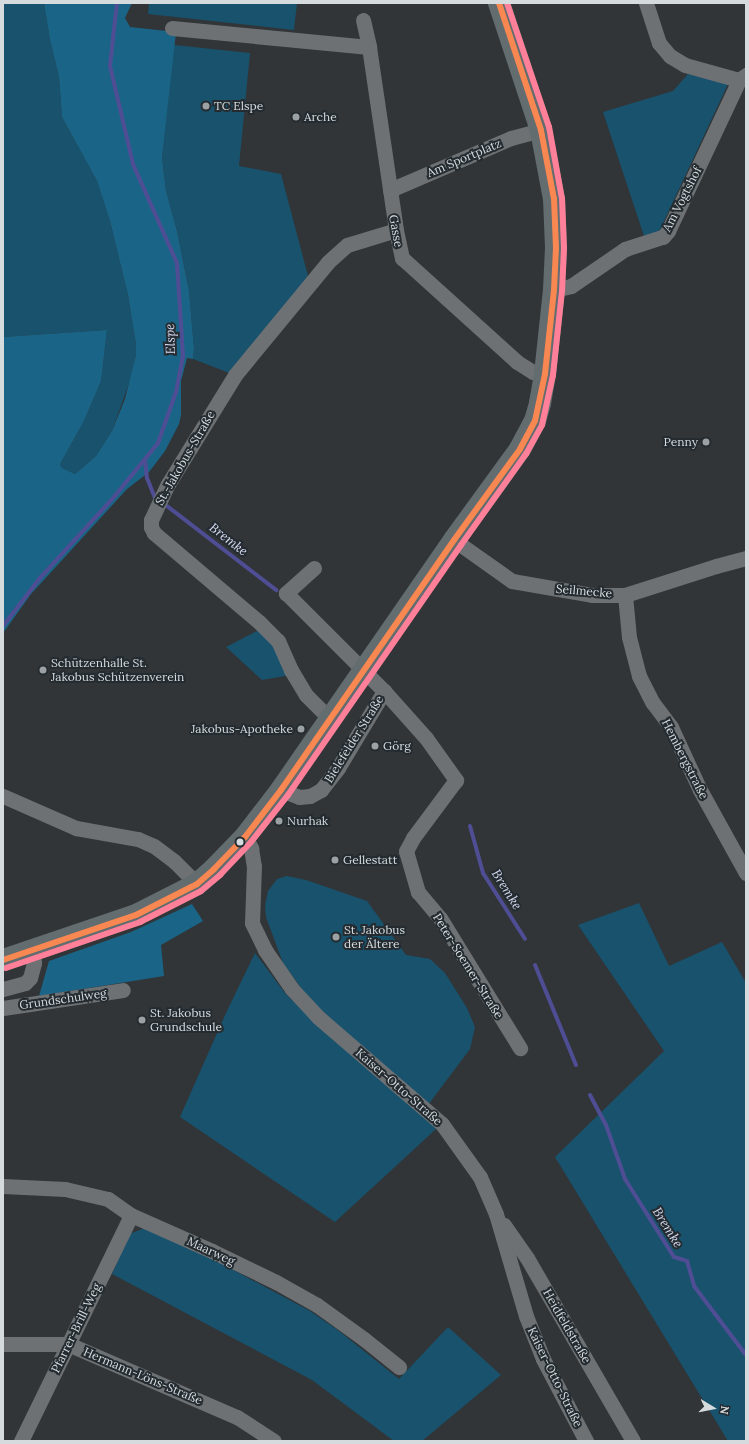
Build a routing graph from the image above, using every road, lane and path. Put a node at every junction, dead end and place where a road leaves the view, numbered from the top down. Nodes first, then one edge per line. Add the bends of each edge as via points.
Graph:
1 (499, 3) edge
2 (646, 3) edge
3 (363, 20) dead end
4 (172, 28) dead end
5 (369, 47) junction
6 (743, 78) edge
7 (541, 130) junction
8 (390, 190) junction
9 (396, 230) junction
10 (554, 290) junction
11 (545, 374) junction
12 (454, 540) junction
13 (746, 558) edge
14 (314, 568) dead end
15 (625, 595) junction
16 (364, 672) junction
17 (384, 692) junction
18 (330, 719) junction
19 (281, 790) junction
20 (3, 796) edge
21 (244, 837) junction
22 (746, 873) edge
23 (196, 884) junction
24 (32, 951) junction
25 (3, 960) edge
26 (3, 989) edge
27 (123, 990) dead end
28 (3, 1008) edge
29 (520, 1048) dead end
30 (3, 1186) edge
31 (496, 1214) junction
32 (132, 1215) junction
33 (3, 1344) edge
34 (68, 1344) junction
35 (399, 1367) dead end
36 (21, 1441) edge
37 (274, 1441) edge
38 (586, 1441) edge
39 (633, 1441) edge

1 - 7 main road
2 - 6 street via 659,44 670,56 685,65
3 - 5 street, Gasse
4 - 5 street
5 - 8 street, Gasse
6 - 10 street, Am Vogtshof via 663,237 625,249 571,286
7 - 8 street, Am Sportplatz via 511,138
7 - 10 main road via 554,199
8 - 9 street, Gasse
9 - 11 street, Gasse via 400,252 408,264 517,362 533,372
9 - 18 street, St.-Jakobus-Straße via 354,242 341,250 328,262 256,349 235,375 194,439 154,512 151,527 154,533 278,641 306,695
10 - 11 main road
11 - 12 main road via 534,421 520,449
12 - 15 street, Seilmecke via 512,581 592,595
12 - 16 main road
13 - 15 street, Seilmecke
14 - 16 street, Peter-Soemer-Straße via 286,593
15 - 22 street, Hembergstraße via 629,637 639,676 653,703 671,727 700,790
16 - 17 street, Peter-Soemer-Straße
16 - 18 main road
17 - 19 street, Bielefelder Straße via 338,768 321,790 310,796 299,797
17 - 29 street, Peter-Soemer-Straße via 426,738 456,780 406,851 418,892 440,918
18 - 19 main road
19 - 21 main road
20 - 23 street via 76,828 138,839 154,846 174,861
21 - 23 main road
21 - 31 street, Kaiser-Otto-Straße via 251,848 254,866 252,923 265,950 292,989 318,1017 447,1130 480,1177
23 - 24 main road via 136,915
24 - 25 main road
24 - 26 street via 34,963 30,978 25,983
27 - 28 street, Grundschulweg
30 - 32 street, Maarweg via 65,1188 108,1199
31 - 38 street, Kaiser-Otto-Straße via 526,1316 543,1359
31 - 39 street, Heidfeldstraße via 527,1258
32 - 34 street, Pfarrer-Brill-Weg
32 - 35 street, Maarweg via 276,1282 317,1305 364,1338
33 - 34 street, Hermann-Löns-Straße
34 - 36 street, Pfarrer-Brill-Weg
34 - 37 street, Hermann-Löns-Straße via 237,1417

